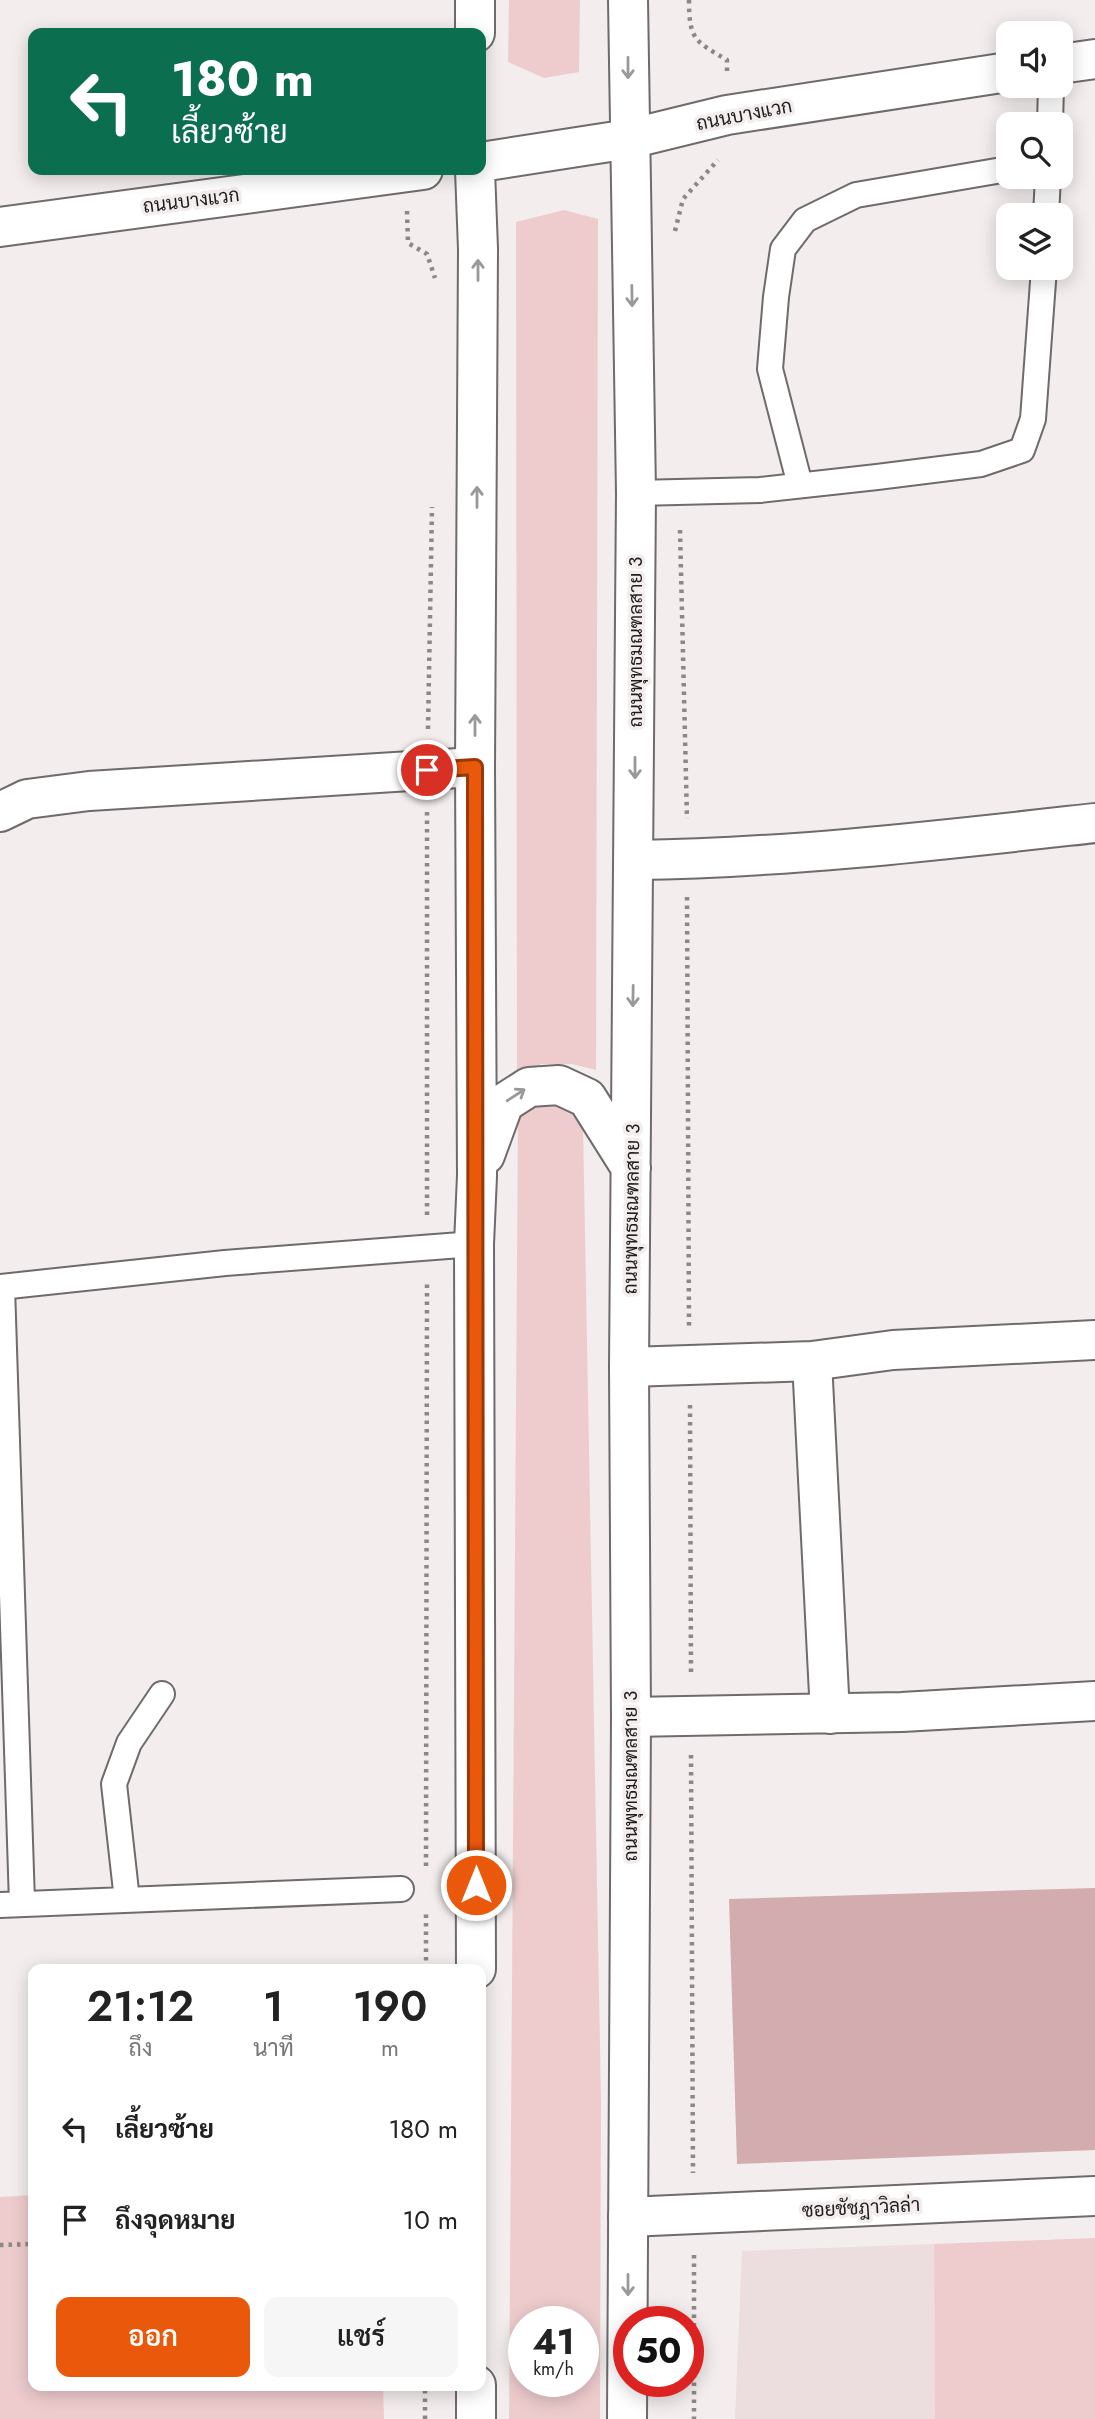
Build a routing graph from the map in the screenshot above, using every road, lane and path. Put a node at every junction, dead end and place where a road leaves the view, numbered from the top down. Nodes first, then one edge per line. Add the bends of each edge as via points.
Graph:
1 (475, 0) edge
2 (628, 0) edge
3 (689, 0) edge
4 (475, 28) edge
5 (1095, 59) edge
6 (727, 60) dead end
7 (1073, 62) edge
8 (996, 74) edge
9 (629, 139) junction
10 (726, 152) dead end
11 (486, 161) edge
12 (996, 171) edge
13 (386, 175) edge
14 (475, 175) edge
15 (0, 227) edge
16 (673, 240) dead end
17 (408, 243) dead end
18 (1043, 280) edge
19 (438, 287) dead end
20 (800, 485) junction
21 (678, 492) junction
22 (636, 493) junction
23 (433, 496) dead end
24 (475, 767) junction
25 (427, 770) junction
26 (0, 812) edge
27 (1095, 823) edge
28 (687, 859) junction
29 (635, 860) junction
30 (631, 1168) junction
31 (477, 1176) junction
32 (474, 1244) junction
33 (426, 1248) junction
34 (1, 1287) edge
35 (1095, 1340) edge
36 (812, 1361) junction
37 (689, 1365) junction
38 (629, 1367) junction
39 (162, 1695) dead end
40 (1095, 1701) edge
41 (830, 1714) junction
42 (631, 1717) junction
43 (691, 1717) junction
44 (426, 1872) dead end
45 (401, 1889) dead end
46 (127, 1900) junction
47 (11, 1904) edge
48 (426, 1913) dead end
49 (426, 1964) edge
50 (476, 1964) edge
51 (1095, 2196) edge
52 (693, 2214) junction
53 (628, 2217) junction
54 (28, 2244) edge
55 (0, 2245) edge
56 (425, 2391) edge
57 (476, 2391) edge
58 (425, 2419) edge
59 (476, 2419) edge
60 (627, 2419) edge
61 (694, 2419) edge

1 - 4 main road
2 -> 9 main road, ถนนพุทธมณฑลสาย 3
3 - 6 path via 689,21 697,43
5 - 7 main road
8 - 9 main road, ถนนบางแวก via 726,115
9 - 11 main road, ถนนบางแวก
9 -> 22 main road, ถนนพุทธมณฑลสาย 3
10 - 16 path via 683,199
12 - 20 lane via 856,195 805,220 783,249 770,369
13 - 15 main road, ถนนบางแวก
24 -> 14 main road
17 - 19 path via 426,254
18 - 20 lane via 1033,419 1022,450 981,464
20 - 21 lane
21 - 22 lane
21 - 28 path
22 -> 29 main road, ถนนพุทธมณฑลสาย 3
23 - 25 path
24 - 25 main road
24 - 31 main road
25 - 26 main road via 89,791 27,799
25 - 33 path
27 - 28 main road via 897,844
28 - 29 main road
28 - 37 path
29 -> 30 main road, ถนนพุทธมณฑลสาย 3
31 -> 30 main road via 504,1103 528,1087 559,1085 587,1098
30 - 38 main road, ถนนพุทธมณฑลสาย 3
31 - 32 main road
32 - 33 lane
32 - 50 main road
33 - 34 lane via 225,1262
33 - 44 path
34 - 47 lane
35 - 36 main road via 893,1350
36 - 37 main road
36 - 41 main road
37 - 38 main road
37 - 43 path
38 - 42 main road, ถนนพุทธมณฑลสาย 3
39 - 46 lane via 129,1743 114,1784
40 - 41 main road
41 - 43 main road
42 - 43 main road
42 - 53 main road, ถนนพุทธมณฑลสาย 3
43 - 52 path
45 - 46 lane
46 - 47 lane
48 - 49 path
51 - 52 main road, ซอยชัชฎาวิลล่า
52 - 53 main road, ซอยชัชฎาวิลล่า
52 - 61 path
53 -> 60 main road, ถนนพุทธมณฑลสาย 3
54 - 55 path
56 - 58 path
57 - 59 main road

